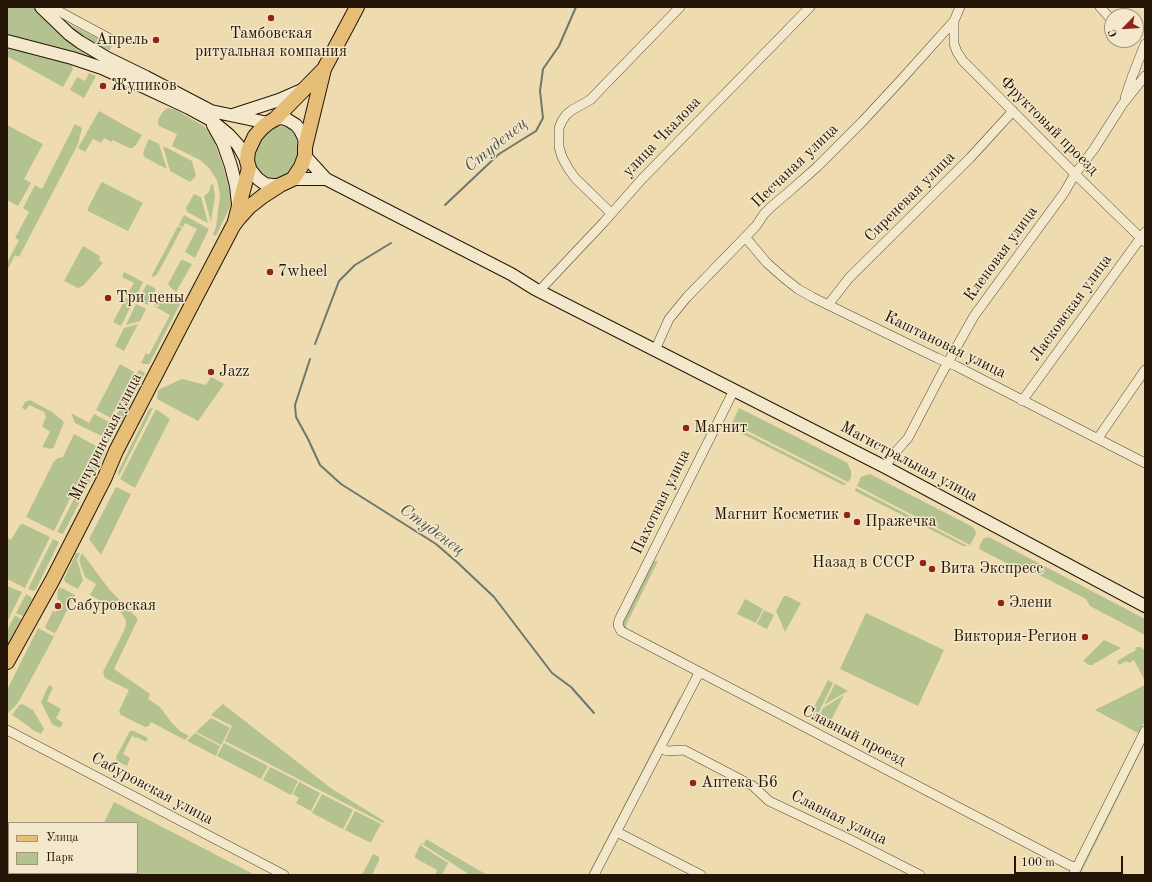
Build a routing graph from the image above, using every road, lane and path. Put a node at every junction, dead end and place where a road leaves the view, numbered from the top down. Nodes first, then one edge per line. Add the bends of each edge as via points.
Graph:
1 (41, 7) edge
2 (51, 7) edge
3 (356, 7) edge
4 (680, 7) edge
5 (810, 7) edge
6 (960, 7) edge
7 (954, 20) junction
8 (112, 40) dead end
9 (7, 41) edge
10 (1145, 44) edge
11 (324, 69) junction
12 (1145, 76) edge
13 (306, 88) junction
14 (190, 105) junction
15 (1122, 105) junction
16 (1012, 111) junction
17 (232, 116) junction
18 (211, 120) junction
19 (272, 121) junction
20 (305, 151) junction
21 (248, 164) junction
22 (1075, 174) junction
23 (293, 179) junction
24 (326, 179) junction
25 (280, 185) junction
26 (238, 208) junction
27 (611, 213) junction
28 (233, 226) junction
29 (745, 237) junction
30 (1144, 237) edge
31 (539, 291) junction
32 (828, 304) junction
33 (655, 350) junction
34 (948, 362) junction
35 (1145, 370) edge
36 (734, 390) junction
37 (1022, 401) junction
38 (1098, 438) junction
39 (1145, 463) edge
40 (885, 467) junction
41 (1145, 606) edge
42 (619, 628) joint
43 (7, 662) edge
44 (699, 673) junction
45 (7, 730) edge
46 (1145, 731) edge
47 (660, 748) junction
48 (617, 832) junction
49 (1075, 871) edge
50 (284, 875) edge
51 (594, 875) edge
52 (701, 875) edge
53 (920, 875) edge

1 - 14 main road via 59,26 80,42 146,77
2 - 8 street
3 - 11 main road
4 - 27 street via 590,100 572,110 562,122 559,136 562,157 575,178
5 - 27 street, улица Чкалова
6 - 7 street, Песчаная улица
7 - 16 street, Фруктовый проезд via 953,42 959,57
7 - 29 street, Песчаная улица via 862,122 771,207
9 - 14 main road via 102,68
10 - 15 street
11 - 13 main road
11 - 20 main road
12 - 15 street, Кленовая улица
13 - 17 main road
13 - 19 main road
14 - 17 main road
14 - 18 main road
15 - 22 street, Кленовая улица
16 - 22 street, Фруктовый проезд
16 - 32 street, Сиреневая улица via 970,158 849,278
17 - 19 main road
18 - 21 main road via 238,145
18 - 26 main road via 231,166
19 - 20 main road via 282,118 296,125 304,138
19 - 21 main road via 258,132 251,144
20 - 23 main road via 301,167
20 - 24 main road
21 - 25 main road via 258,179 265,184
21 - 26 main road, Мичуринская улица
22 - 30 street, Фруктовый проезд
22 - 34 street, Кленовая улица via 1064,193 974,316
23 - 24 main road
23 - 25 main road
24 - 31 main road, Магистральная улица
25 - 28 main road, Мичуринская улица via 249,208
26 - 28 main road, Мичуринская улица
27 - 31 street, улица Чкалова
28 - 43 main road, Мичуринская улица via 60,565
29 - 32 street, Каштановая улица via 784,278 798,289
29 - 33 street, Песчаная улица via 669,319
30 - 37 street, Ласковская улица
31 - 33 main road, Магистральная улица
32 - 34 street, Каштановая улица
33 - 36 main road, Магистральная улица
34 - 37 street, Каштановая улица
34 - 40 street, Кленовая улица via 908,438
35 - 38 street
36 - 40 main road, Магистральная улица
36 - 42 street, Пахотная улица via 619,620
37 - 38 street, Каштановая улица
38 - 39 street, Каштановая улица
40 - 41 main road, Магистральная улица
42 - 44 street, Славный проезд via 623,633
44 - 47 street
44 - 49 street, Славный проезд via 1069,865
45 - 50 street, Сабуровская улица
46 - 49 street
47 - 48 street
47 - 53 street, Славная улица via 667,751 684,750 753,786 769,801
48 - 51 street
48 - 52 street

